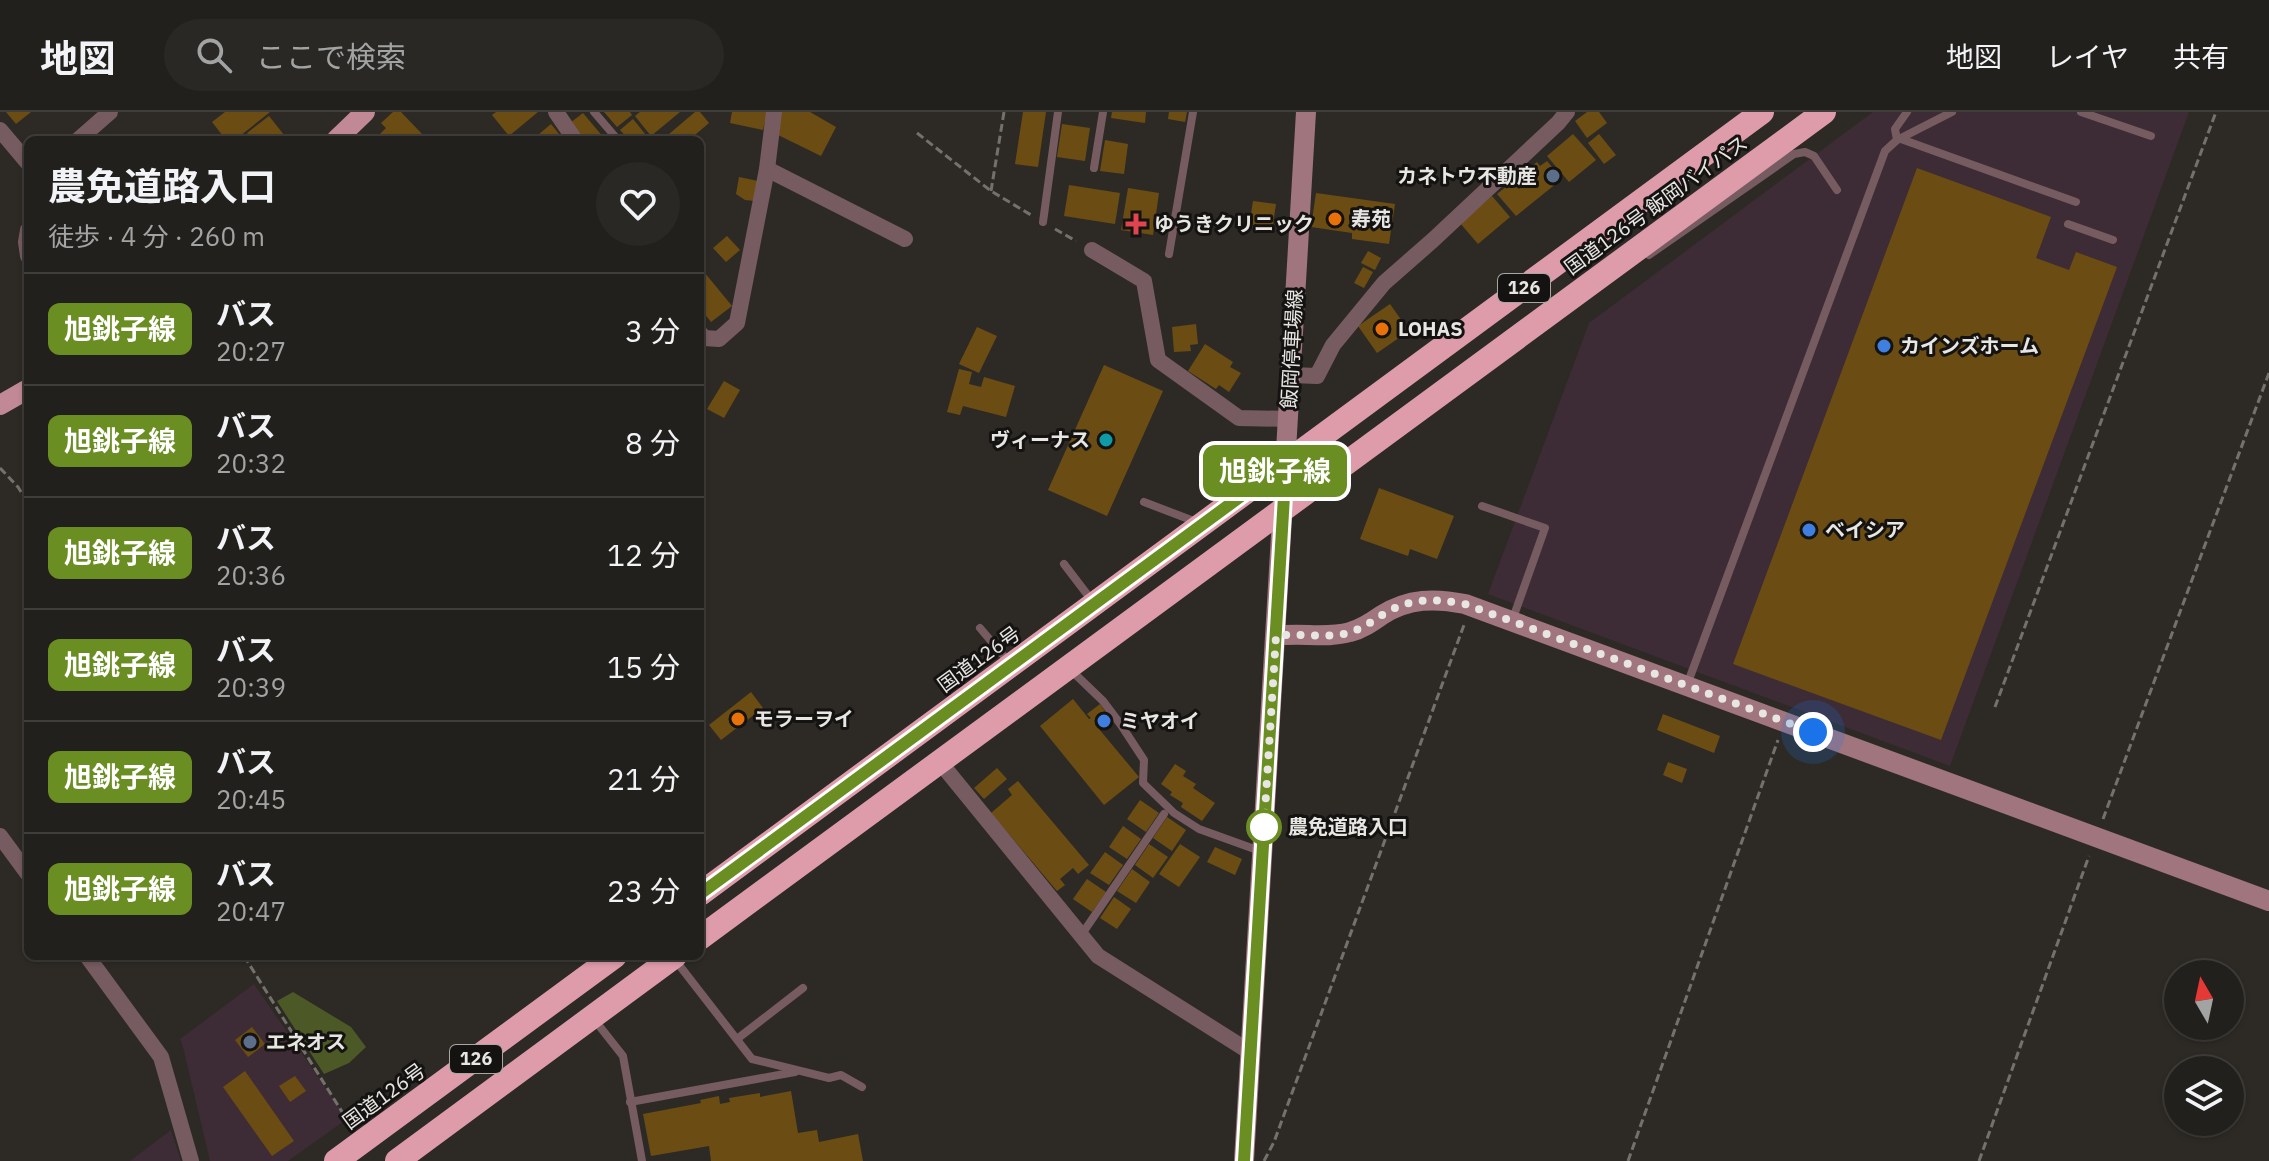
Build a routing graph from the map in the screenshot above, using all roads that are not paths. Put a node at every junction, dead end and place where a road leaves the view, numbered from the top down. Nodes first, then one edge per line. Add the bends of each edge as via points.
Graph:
1 (110, 112) edge
2 (365, 112) edge
3 (594, 112) edge
4 (774, 112) edge
5 (1058, 112) edge
6 (1103, 112) edge
7 (1193, 112) edge
8 (1306, 112) edge
9 (1567, 112) edge
10 (1762, 112) edge
11 (1824, 112) edge
12 (1907, 112) edge
13 (1952, 112) edge
14 (2081, 112) edge
15 (563, 115) edge
16 (0, 130) edge
17 (83, 136) edge
18 (340, 136) edge
19 (573, 136) edge
20 (615, 136) edge
21 (2151, 136) dead end
22 (1899, 140) junction
23 (24, 158) edge
24 (1094, 168) dead end
25 (767, 169) junction
26 (1837, 190) dead end
27 (2076, 202) dead end
28 (1043, 222) road end
29 (2068, 224) dead end
30 (905, 239) dead end
31 (2113, 240) dead end
32 (1092, 250) road end
33 (1169, 254) dead end
34 (1646, 257) dead end
35 (1632, 264) dead end
36 (1590, 283) junction
37 (704, 338) edge
38 (1291, 375) junction
39 (24, 391) edge
40 (0, 405) edge
41 (1289, 419) junction
42 (1286, 463) junction
43 (1144, 502) dead end
44 (1482, 506) dead end
45 (1284, 508) junction
46 (1203, 524) junction
47 (1064, 564) dead end
48 (1094, 604) junction
49 (1511, 621) junction
50 (980, 628) dead end
51 (1276, 636) junction
52 (1011, 665) junction
53 (1065, 669) junction
54 (1687, 686) junction
55 (939, 761) junction
56 (1164, 814) dead end
57 (0, 836) edge
58 (1263, 852) junction
59 (24, 869) edge
60 (704, 891) edge
61 (2269, 901) edge
62 (1082, 934) junction
63 (704, 935) edge
64 (90, 960) edge
65 (610, 960) edge
66 (670, 960) edge
67 (676, 960) edge
68 (803, 988) dead end
69 (592, 1017) junction
70 (737, 1039) junction
71 (1250, 1052) junction
72 (801, 1071) junction
73 (862, 1087) dead end
74 (630, 1102) junction
75 (399, 1160) edge
76 (191, 1161) edge
77 (336, 1161) edge
78 (642, 1161) edge
79 (1244, 1161) edge

1 - 17 street
2 - 18 main road
3 - 20 lane
4 - 25 street
5 - 28 lane
6 - 24 lane
7 - 33 lane
8 - 38 main road, 飯岡停車場線
9 - 38 street via 1384,283 1333,345 1317,376
10 - 42 highway, 国道126号 飯岡バイパス / 126
11 - 36 highway, 国道126号 飯岡バイパス / 126
12 - 22 lane via 1895,129
13 - 22 lane
14 - 21 lane
15 - 19 street
16 - 23 street
22 - 27 lane
22 - 54 lane via 1885,151
25 - 30 street
25 - 37 street via 737,323 719,339
26 - 34 lane via 1814,156 1794,154
29 - 31 lane
32 - 41 street via 1144,281 1158,360 1239,418
35 - 36 lane
36 - 45 highway, 国道126号 飯岡バイパス / 126
38 - 41 main road, 飯岡停車場線
39 - 40 main road
41 - 42 main road, 飯岡停車場線
42 - 45 main road, 飯岡停車場線
42 - 46 highway, 国道126号 / 126
43 - 46 lane
44 - 49 lane via 1545,528
45 - 51 main road, 飯岡停車場線
45 - 53 highway, 126
46 - 48 highway, 国道126号 / 126
47 - 48 lane
48 - 52 highway, 国道126号 / 126
49 - 51 main road via 1471,606 1418,600 1340,635
49 - 54 main road
50 - 52 lane
51 - 58 main road, 飯岡停車場線
52 - 60 highway, 国道126号 / 126
53 - 55 highway, 126
53 - 58 lane via 1103,701 1144,760 1143,783 1174,813 1199,829
54 - 61 main road
55 - 62 street via 1007,854
55 - 63 highway, 126
56 - 62 lane
57 - 59 street
58 - 71 main road, 飯岡停車場線
62 - 71 street via 1098,956
64 - 76 street via 161,1057
65 - 77 highway, 国道126号 / 126
66 - 69 highway, 126
67 - 70 lane
68 - 70 lane
69 - 74 lane via 623,1056
69 - 75 highway, 126
70 - 72 lane via 752,1059
71 - 79 main road, 飯岡停車場線
72 - 73 lane via 829,1078 841,1075
72 - 74 lane
74 - 78 lane

